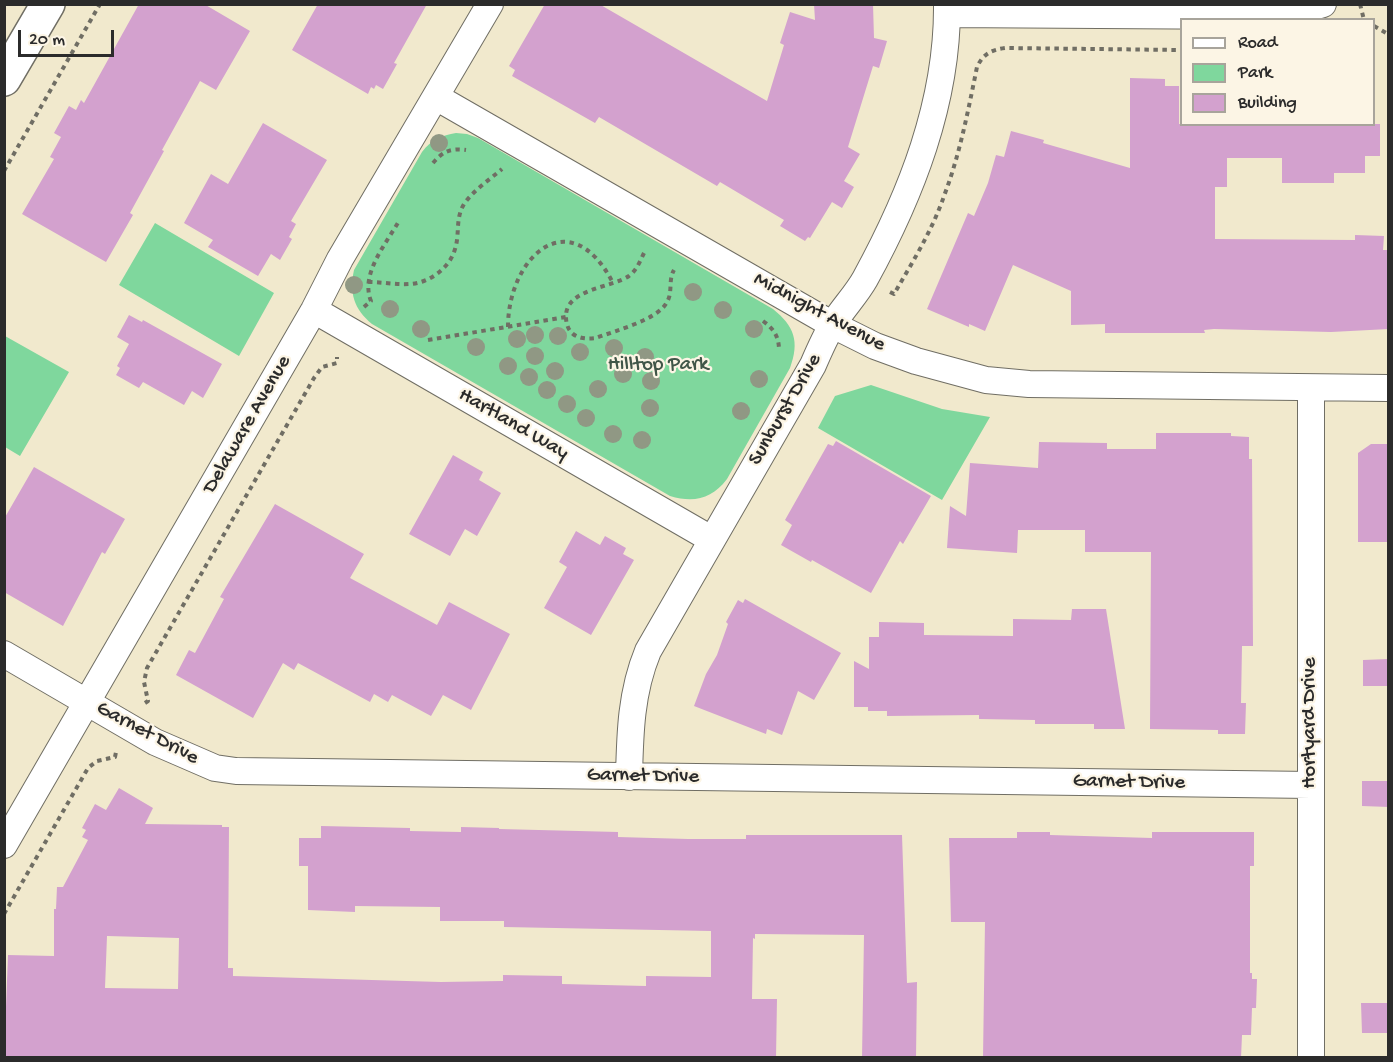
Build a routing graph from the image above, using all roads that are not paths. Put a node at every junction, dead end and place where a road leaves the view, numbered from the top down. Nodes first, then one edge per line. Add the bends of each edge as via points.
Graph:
1 (48, 4) edge
2 (490, 4) edge
3 (1323, 4) edge
4 (947, 9) edge
5 (4, 79) edge
6 (436, 97) junction
7 (314, 310) junction
8 (833, 325) junction
9 (1311, 388) junction
10 (1389, 388) edge
11 (711, 539) junction
12 (4, 654) edge
13 (87, 702) junction
14 (629, 777) junction
15 (1311, 785) junction
16 (4, 844) edge
17 (1311, 1058) edge

1 - 5 street
2 - 6 street, Delaware Avenue
3 - 4 street via 1290,14 1252,16
4 - 8 street, Sunburst Drive via 938,89 918,166 864,280
6 - 7 street, Delaware Avenue
6 - 8 street, Midnight Avenue
7 - 11 street, Hartland Way
7 - 13 street, Delaware Avenue
8 - 9 street, Midnight Avenue via 916,361 986,380
8 - 11 street, Sunburst Drive
9 - 10 street, Midnight Avenue
9 - 15 street, Hortyard Drive
11 - 14 street, Sunburst Drive via 642,667 633,702
12 - 13 street, Garnet Drive
13 - 14 street, Garnet Drive via 155,742 215,768
13 - 16 street, Delaware Avenue
14 - 15 street, Garnet Drive
15 - 17 street, Hortyard Drive

